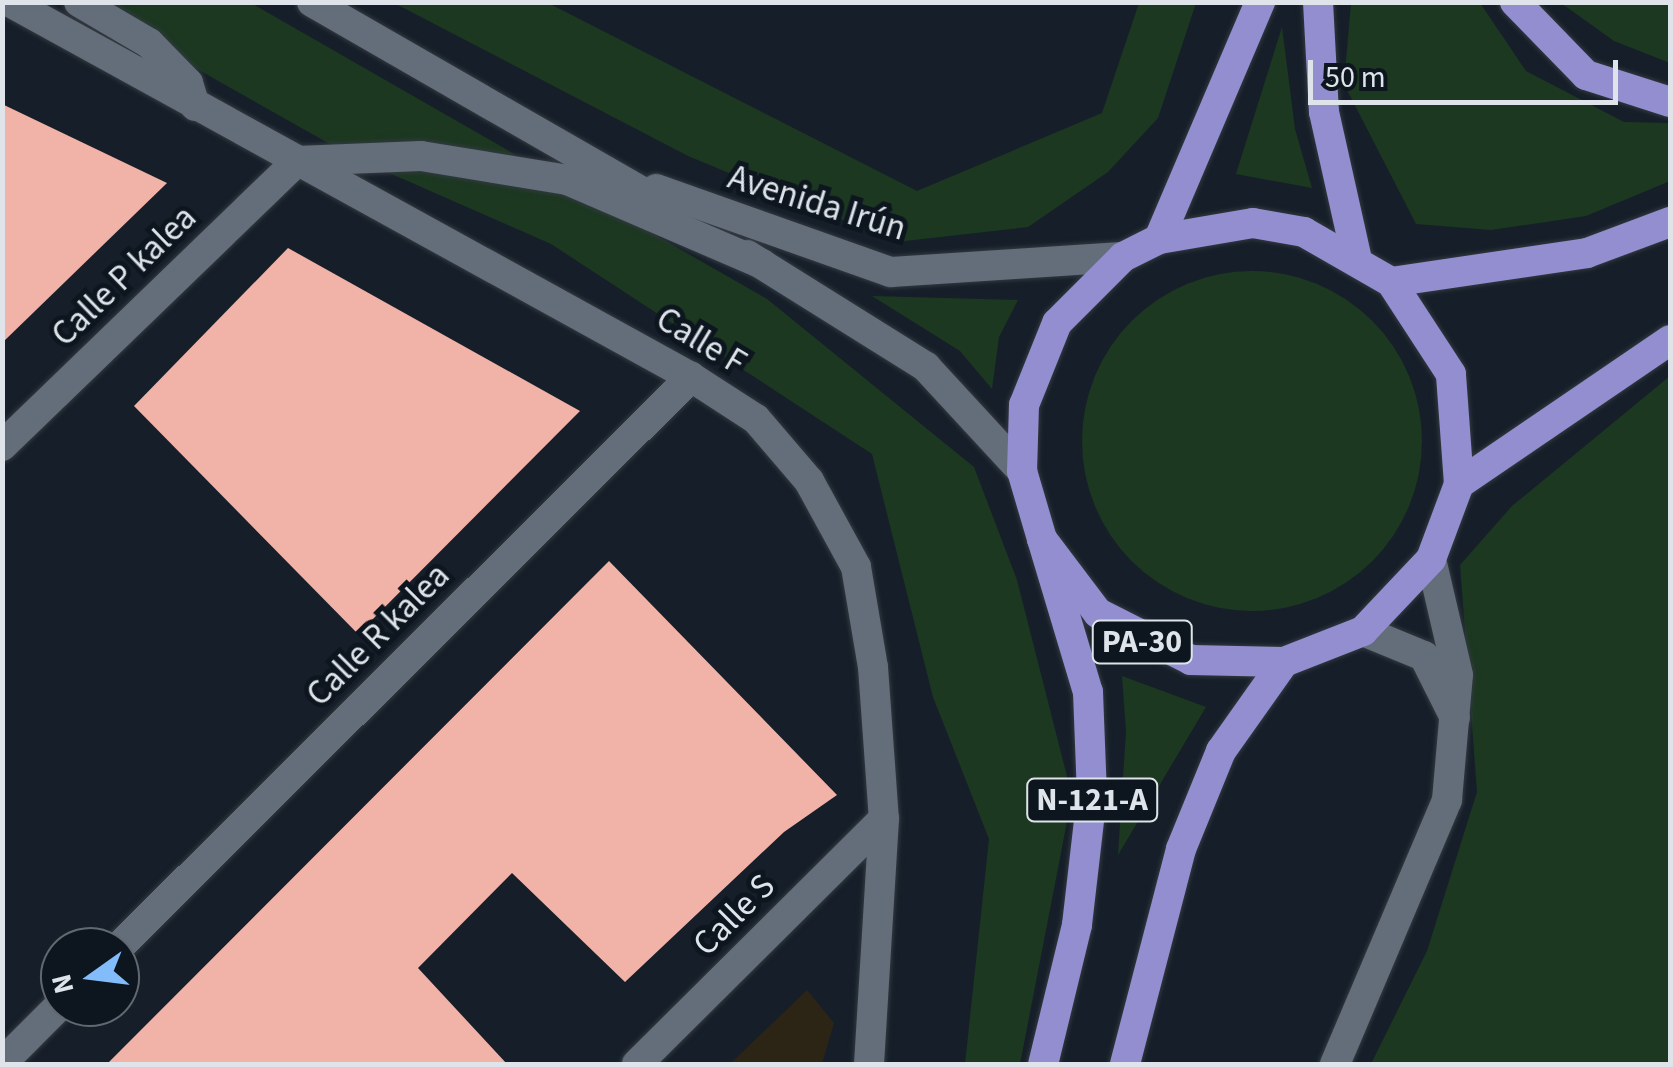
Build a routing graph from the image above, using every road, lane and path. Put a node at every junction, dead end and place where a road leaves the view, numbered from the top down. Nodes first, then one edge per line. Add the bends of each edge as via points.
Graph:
1 (10, 2) edge
2 (79, 2) edge
3 (312, 2) edge
4 (1260, 2) edge
5 (1318, 2) edge
6 (1515, 2) edge
7 (1670, 102) edge
8 (196, 106) junction
9 (297, 160) junction
10 (615, 173) junction
11 (1670, 222) edge
12 (1159, 239) junction
13 (1356, 255) junction
14 (1123, 257) junction
15 (762, 264) junction
16 (1391, 282) junction
17 (1670, 340) edge
18 (691, 377) junction
19 (2, 446) edge
20 (1022, 470) junction
21 (1460, 484) junction
22 (1042, 538) junction
23 (1431, 559) junction
24 (1363, 631) junction
25 (1284, 662) junction
26 (1458, 725) junction
27 (884, 819) junction
28 (139, 927) edge
29 (40, 1026) edge
30 (2, 1063) edge
31 (638, 1064) edge
32 (868, 1064) edge
33 (1043, 1064) edge
34 (1125, 1064) edge
35 (1334, 1064) edge

1 - 8 street, Calle F
2 - 8 street via 149,43 188,83
3 - 10 street, Avenida Irún
4 - 12 highway
5 - 13 highway via 1324,112
6 - 7 highway via 1586,75
8 - 9 street, Calle F
9 - 15 street, Avenida Irún via 421,156 548,176
9 - 18 street, Calle F
9 - 19 street, Calle P kalea
10 - 14 street, Avenida Irún via 891,272
10 - 15 street, Avenida Irún
11 - 16 highway via 1587,253
12 - 13 highway, PA-30 via 1253,223
12 - 14 highway, PA-30
13 - 16 highway, PA-30
14 - 20 highway, PA-30 via 1057,323 1024,406
15 - 20 street, Avenida Irún via 926,367
16 - 21 highway, PA-30 via 1451,374
17 - 21 highway
18 - 27 street, Calle F via 756,419 809,481 856,567
18 - 28 street, Calle R kalea
20 - 22 highway, PA-30
21 - 23 highway, PA-30
22 - 25 highway, PA-30 via 1098,613 1143,642 1191,660
22 - 33 highway, N-121-A via 1088,692 1092,795 1077,925
23 - 24 highway, PA-30
23 - 26 street via 1458,676
24 - 25 highway, PA-30
24 - 26 street via 1424,656
25 - 34 highway, N-121-A via 1222,751 1181,849
26 - 35 street via 1426,860
27 - 31 street, Calle S
27 - 32 street, Calle F
29 - 30 street

